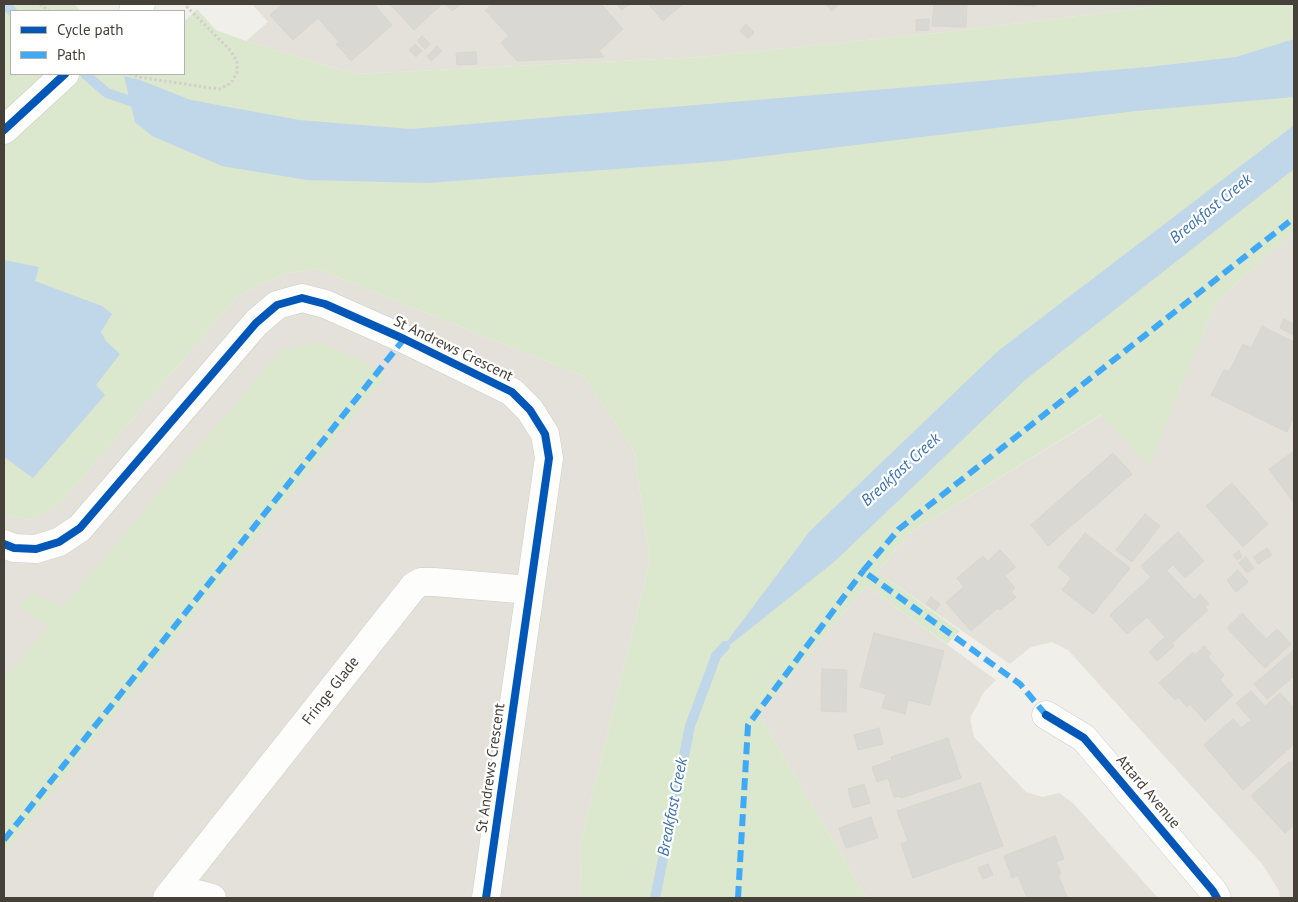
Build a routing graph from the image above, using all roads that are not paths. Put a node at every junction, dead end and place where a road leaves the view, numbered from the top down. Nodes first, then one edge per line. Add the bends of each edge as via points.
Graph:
1 (64, 75) edge
2 (4, 130) edge
3 (4, 544) edge
4 (530, 590) junction
5 (1046, 715) dead end
6 (171, 893) edge
7 (212, 898) edge
8 (486, 898) edge
9 (1217, 898) edge

1 - 2 street
3 - 4 street, St Andrews Crescent via 36,549 59,542 80,528 256,323 277,305 302,298 325,304 458,365 512,392 530,410 546,434 549,458
4 - 6 street, Fringe Glade via 434,582 420,582 414,586
4 - 8 street, St Andrews Crescent
5 - 9 street, Attard Avenue via 1084,738
6 - 7 street, Fringe Glade

